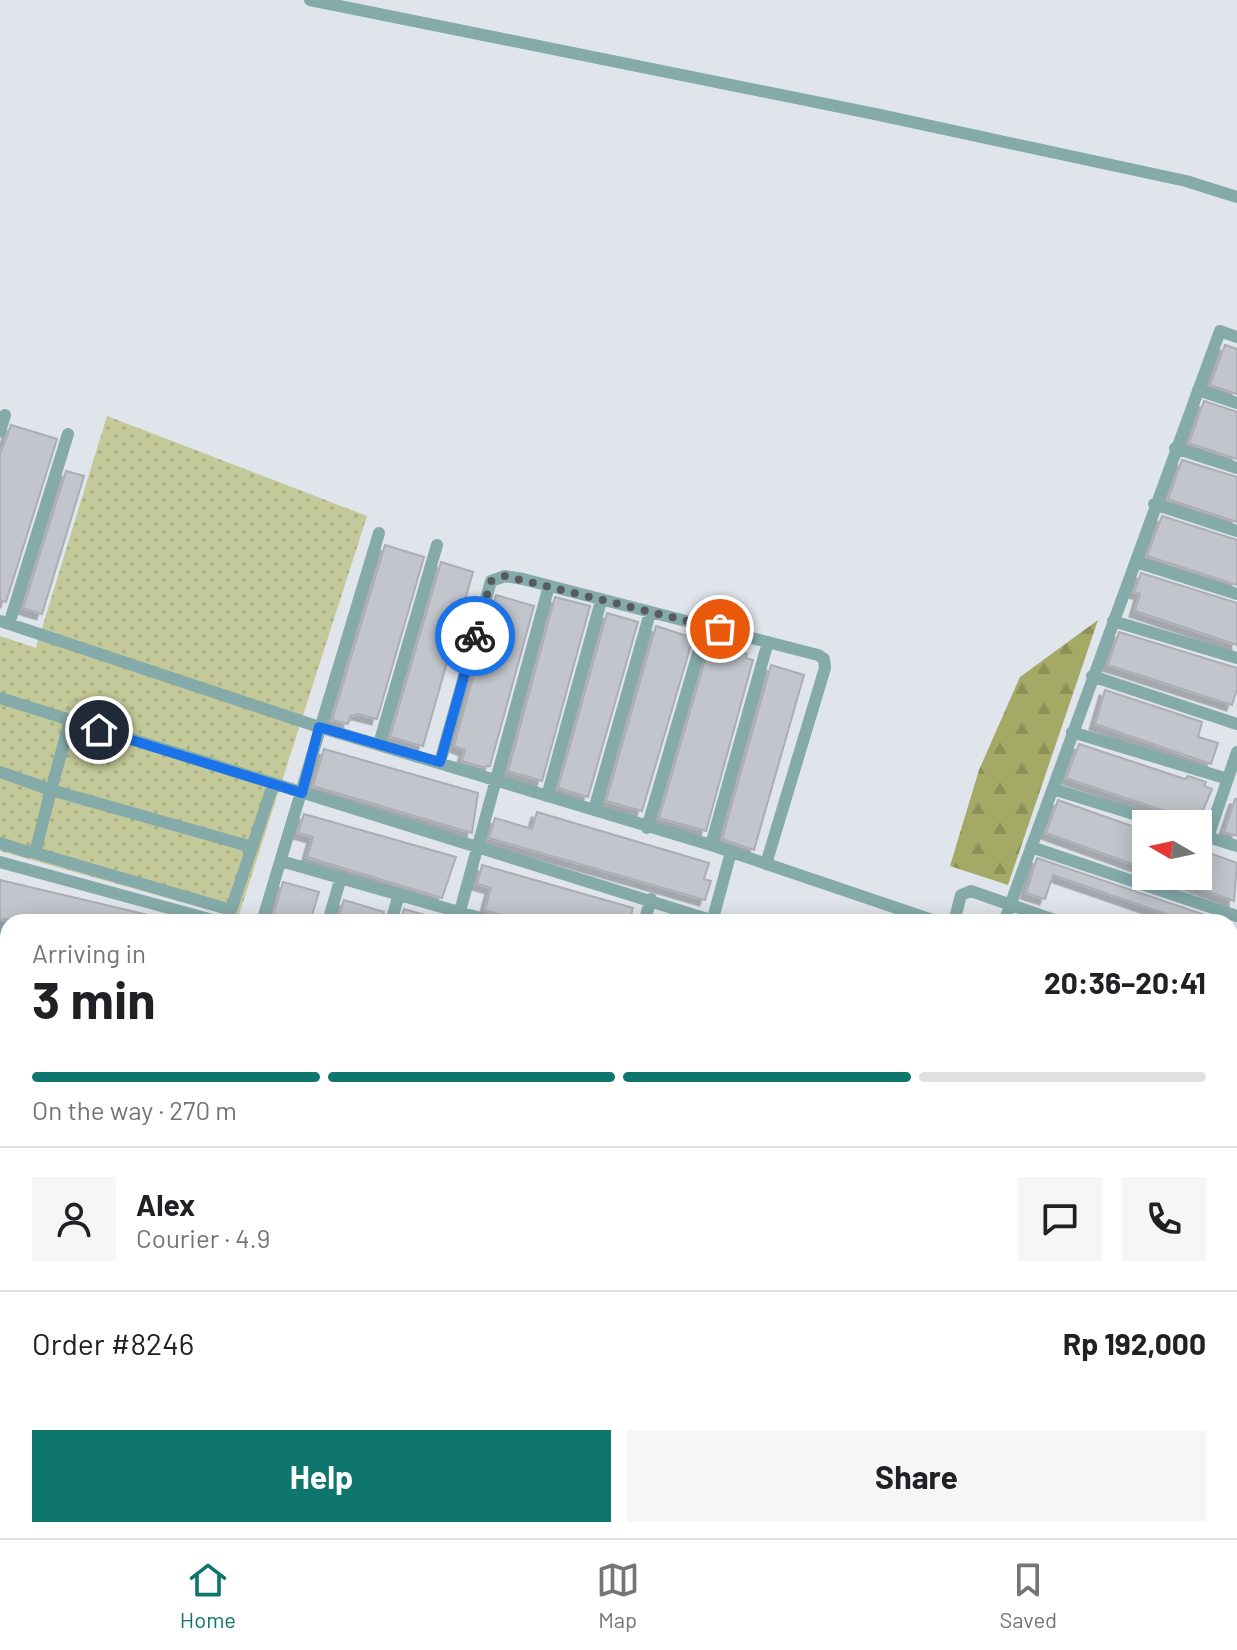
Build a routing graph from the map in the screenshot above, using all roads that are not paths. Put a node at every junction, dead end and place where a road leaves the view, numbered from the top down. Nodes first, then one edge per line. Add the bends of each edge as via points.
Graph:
1 (310, 0) edge
2 (1237, 197) edge
3 (1237, 337) edge
4 (1198, 390) junction
5 (1237, 403) edge
6 (5, 415) dead end
7 (0, 432) edge
8 (68, 434) dead end
9 (1175, 448) junction
10 (1237, 468) edge
11 (1154, 504) junction
12 (1237, 531) edge
13 (379, 533) dead end
14 (437, 545) dead end
15 (1136, 562) junction
16 (549, 586) junction
17 (1237, 594) edge
18 (601, 601) junction
19 (650, 613) junction
20 (1113, 621) junction
21 (4, 623) edge
22 (706, 626) junction
23 (768, 642) junction
24 (1237, 658) edge
25 (1092, 676) junction
26 (0, 698) edge
27 (70, 721) junction
28 (1237, 724) edge
29 (319, 727) junction
30 (1072, 732) junction
31 (379, 744) junction
32 (1237, 752) edge
33 (440, 762) junction
34 (0, 772) edge
35 (497, 779) junction
36 (1228, 779) junction
37 (273, 785) junction
38 (1053, 789) junction
39 (51, 790) junction
40 (302, 793) junction
41 (547, 796) junction
42 (594, 810) junction
43 (1132, 813) edge
44 (1212, 815) edge
45 (647, 828) junction
46 (1212, 838) edge
47 (0, 843) edge
48 (711, 845) junction
49 (480, 846) junction
50 (1237, 846) edge
51 (252, 847) junction
52 (1031, 847) junction
53 (32, 852) junction
54 (731, 852) junction
55 (281, 861) junction
56 (0, 862) edge
57 (766, 864) junction
58 (341, 877) junction
59 (399, 894) junction
60 (651, 899) junction
61 (1010, 903) junction
62 (191, 914) edge
63 (264, 914) edge
64 (330, 914) edge
65 (393, 914) edge
66 (450, 914) edge
67 (459, 914) edge
68 (646, 914) edge
69 (692, 914) edge
70 (716, 914) edge
71 (914, 914) edge
72 (957, 914) edge
73 (1007, 914) edge
74 (1039, 914) edge
75 (1231, 914) edge

1 - 2 street via 1155,174
3 - 4 street via 1220,331
4 - 5 street
4 - 9 street
6 - 7 street
8 - 21 street
9 - 10 street
9 - 11 street
11 - 12 street
11 - 15 street
13 - 29 street
14 - 31 street
15 - 17 street
15 - 20 street
16 - 18 street
16 - 33 street via 505,576 491,581
16 - 35 street
18 - 19 street
18 - 41 street
19 - 22 street
19 - 42 street
20 - 24 street
20 - 25 street
21 - 29 street
22 - 23 street
22 - 45 street
23 - 48 street
23 - 57 street via 818,655 825,668
25 - 28 street
25 - 30 street
26 - 27 street
27 - 37 street
27 - 39 street
29 - 31 street
29 - 40 street
30 - 36 street
30 - 38 street
31 - 33 street
32 - 36 street
33 - 35 street
34 - 39 street
35 - 41 street
35 - 49 street
36 - 44 street
37 - 40 street
37 - 51 street
38 - 43 street
38 - 52 street
39 - 51 street
39 - 53 street
40 - 49 street
40 - 55 street
41 - 42 street
42 - 45 street
45 - 48 street
46 - 50 street
47 - 53 street
48 - 54 street
49 - 60 street
49 - 67 street
51 - 53 street via 231,910
52 - 61 street
52 - 75 street
54 - 57 street
54 - 70 street
55 - 58 street
55 - 63 street
56 - 62 street
57 - 71 street
58 - 59 street
58 - 64 street
59 - 65 street
59 - 66 street
60 - 68 street
60 - 69 street
61 - 72 street via 965,891
61 - 73 street
61 - 74 street

